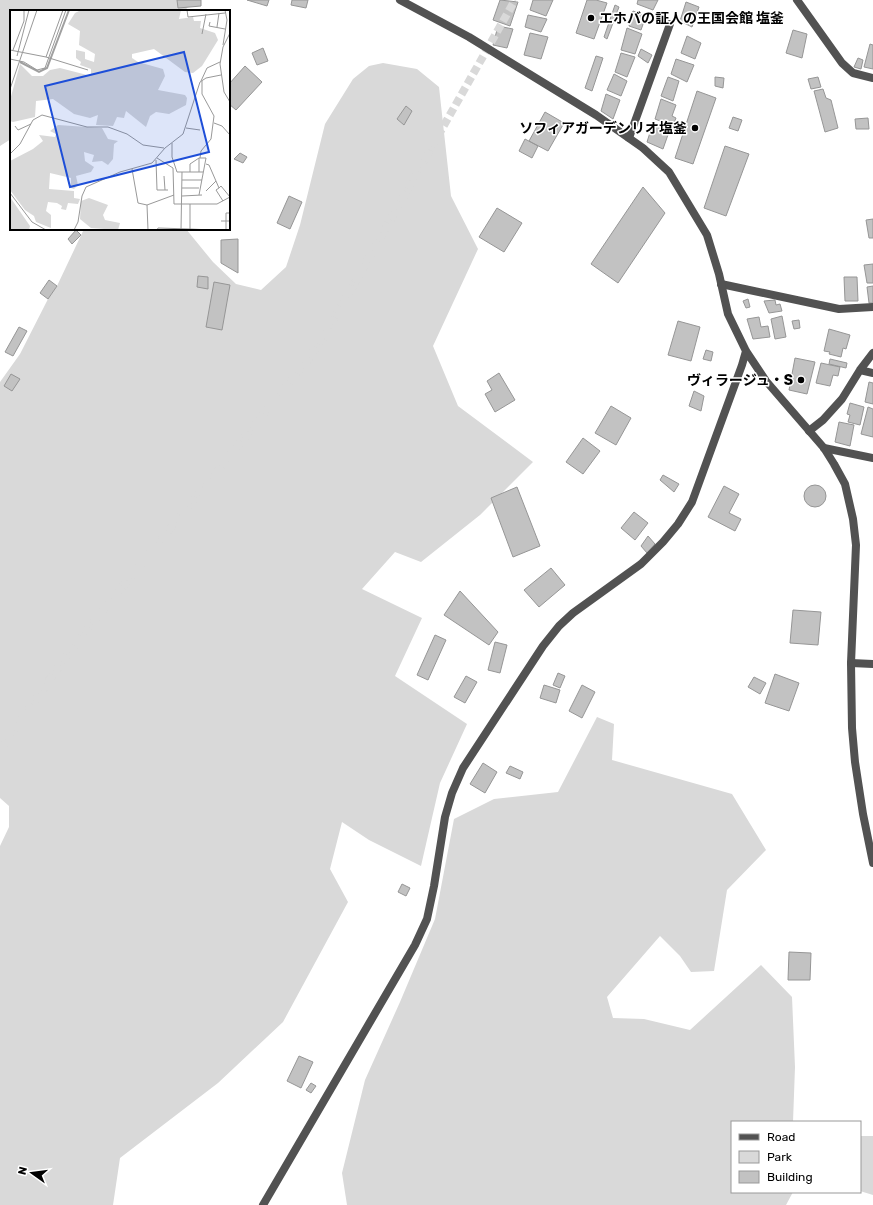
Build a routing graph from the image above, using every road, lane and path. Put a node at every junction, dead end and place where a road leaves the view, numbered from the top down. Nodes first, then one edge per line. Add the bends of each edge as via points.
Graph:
1 (400, 0) edge
2 (797, 0) edge
3 (670, 24) dead end
4 (873, 78) edge
5 (629, 138) junction
6 (721, 284) junction
7 (873, 307) edge
8 (746, 351) junction
9 (873, 353) edge
10 (860, 370) junction
11 (873, 373) edge
12 (809, 431) junction
13 (824, 448) junction
14 (873, 458) edge
15 (851, 663) junction
16 (873, 664) edge
17 (873, 863) edge
18 (263, 1205) edge

1 - 5 street via 469,37
2 - 4 street via 842,63 853,73
3 - 5 street
5 - 6 street via 669,172 707,235
6 - 7 street via 838,309
6 - 8 street via 728,314
8 - 12 street via 766,381
8 - 18 street via 692,502 678,524 641,564 559,626 543,646 463,768 452,793 446,817 427,919
9 - 10 street
10 - 11 street
10 - 12 street via 842,399
12 - 13 street
13 - 14 street
13 - 15 street via 845,484 854,519 856,546
15 - 16 street
15 - 17 street via 855,762

